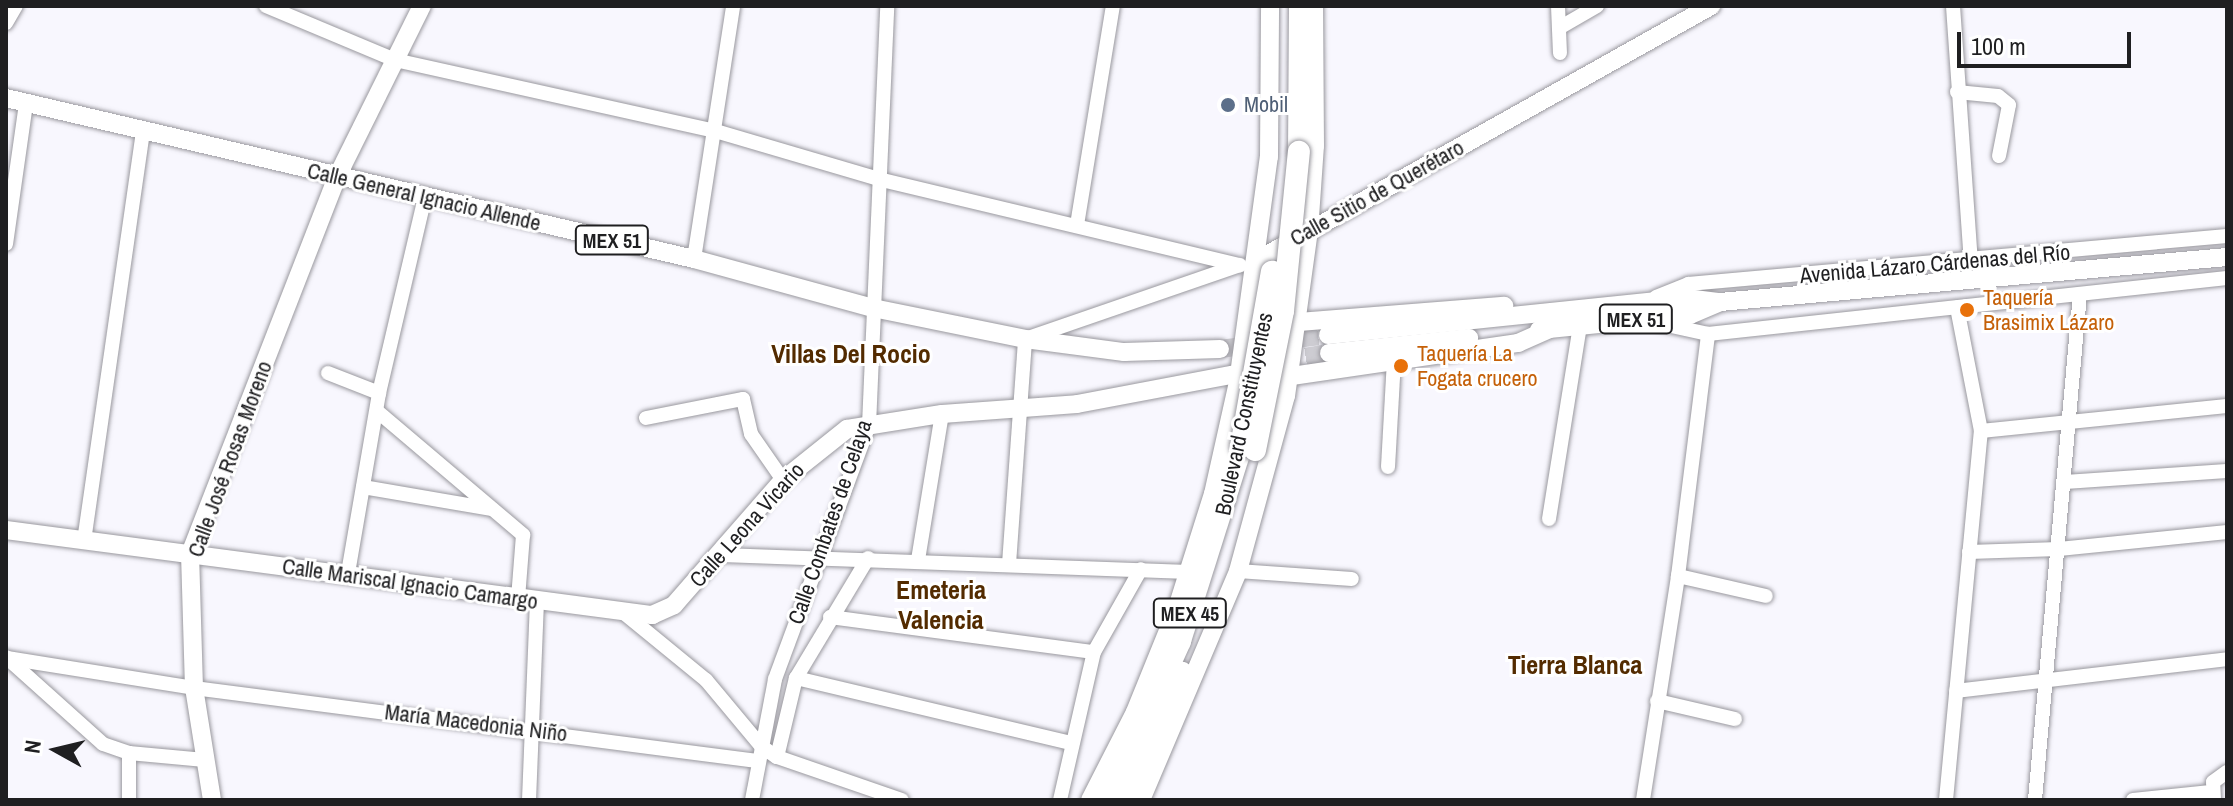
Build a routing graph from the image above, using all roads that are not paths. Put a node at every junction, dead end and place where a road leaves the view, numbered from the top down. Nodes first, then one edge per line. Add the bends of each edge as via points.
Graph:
1 (16, 6) edge
2 (266, 6) edge
3 (422, 6) edge
4 (733, 6) edge
5 (887, 6) edge
6 (1113, 6) edge
7 (1270, 6) edge
8 (1285, 6) edge
9 (1300, 6) edge
10 (1314, 6) edge
11 (1558, 6) edge
12 (1597, 6) edge
13 (1711, 6) edge
14 (1953, 6) edge
15 (6, 23) edge
16 (1559, 28) junction
17 (1294, 36) junction
18 (1560, 53) dead end
19 (395, 60) junction
20 (1957, 92) junction
21 (6, 98) edge
22 (26, 103) junction
23 (712, 130) junction
24 (143, 131) junction
25 (1999, 156) dead end
26 (337, 177) junction
27 (878, 179) junction
28 (425, 197) junction
29 (1077, 225) junction
30 (1309, 231) junction
31 (2227, 236) edge
32 (6, 244) edge
33 (2227, 257) edge
34 (694, 259) junction
35 (1971, 262) junction
36 (1248, 263) junction
37 (2227, 278) edge
38 (2080, 294) junction
39 (1646, 302) junction
40 (1720, 302) junction
41 (1957, 307) junction
42 (873, 308) junction
43 (1598, 309) junction
44 (1637, 319) junction
45 (1298, 321) junction
46 (1580, 325) junction
47 (1246, 329) junction
48 (1549, 329) junction
49 (1708, 334) junction
50 (1025, 339) junction
51 (1220, 349) tunnel mouth
52 (1394, 361) junction
53 (328, 373) dead end
54 (1289, 377) junction
55 (1234, 379) junction
56 (379, 393) junction
57 (2227, 406) edge
58 (1020, 409) junction
59 (377, 411) junction
60 (942, 414) junction
61 (646, 418) dead end
62 (2072, 422) junction
63 (869, 425) junction
64 (1981, 431) junction
65 (1388, 467) dead end
66 (2227, 471) edge
67 (783, 480) junction
68 (2065, 482) junction
69 (363, 487) junction
70 (492, 509) junction
71 (1549, 519) dead end
72 (6, 530) edge
73 (2227, 532) edge
74 (84, 541) junction
75 (2059, 549) junction
76 (1969, 552) junction
77 (190, 554) junction
78 (722, 555) junction
79 (819, 557) junction
80 (868, 558) junction
81 (918, 560) junction
82 (1009, 564) junction
83 (1141, 569) junction
84 (1238, 571) junction
85 (1189, 572) junction
86 (348, 573) junction
87 (1678, 576) junction
88 (1352, 579) dead end
89 (1766, 596) dead end
90 (518, 599) junction
91 (537, 601) junction
92 (624, 613) junction
93 (830, 617) junction
94 (1094, 652) junction
95 (7, 657) edge
96 (2227, 659) edge
97 (796, 678) junction
98 (2045, 681) junction
99 (194, 688) junction
100 (1956, 691) junction
101 (1657, 701) junction
102 (1735, 719) dead end
103 (532, 730) junction
104 (1072, 743) junction
105 (129, 753) junction
106 (759, 754) junction
107 (777, 757) junction
108 (205, 760) junction
109 (2227, 772) edge
110 (866, 794) edge
111 (2213, 796) edge
112 (129, 800) edge
113 (212, 800) edge
114 (529, 800) edge
115 (752, 800) edge
116 (902, 800) edge
117 (1060, 800) edge
118 (1090, 800) edge
119 (1108, 800) edge
120 (1126, 800) edge
121 (1141, 800) edge
122 (1643, 800) edge
123 (1946, 800) edge
124 (2035, 800) edge
125 (2133, 800) edge

1 - 15 street
2 - 19 street
3 - 19 main road, Calle José Rosas Moreno
4 - 23 street
5 - 27 street, Calle Combates de Celaya
6 - 29 street
7 - 36 main road via 1269,157
8 - 17 highway, Boulevard Constituyentes / MEX 45
9 - 17 highway, Boulevard Constituyentes / MEX 45
10 - 30 main road via 1315,146
11 - 16 street
12 - 16 street
13 - 30 main road, Calle Sitio de Querétaro
14 - 20 street
16 - 18 street
17 - 119 highway, Boulevard Constituyentes / MEX 45, bridge via 1275,246 1241,447 1180,641
17 - 120 highway, Boulevard Constituyentes / MEX 45, bridge via 1292,229 1270,393 1217,580
19 - 23 street
19 - 26 main road, Calle José Rosas Moreno
20 - 25 street via 1998,96 2009,105
20 - 35 street
21 - 22 main road, Calle General Ignacio Allende / MEX 51
22 - 24 main road, Calle General Ignacio Allende / MEX 51
22 - 32 street
23 - 27 street
23 - 34 street
24 - 26 main road, Calle General Ignacio Allende / MEX 51
24 - 74 street
26 - 28 main road, Calle General Ignacio Allende / MEX 51
26 - 77 main road, Calle José Rosas Moreno
27 - 29 street
27 - 42 street, Calle Combates de Celaya
28 - 34 main road, Calle General Ignacio Allende / MEX 51
28 - 56 street
29 - 36 street
30 - 36 main road, Calle Sitio de Querétaro
30 - 45 main road
31 - 35 street, Avenida Lázaro Cárdenas del Río
33 - 40 main road, Avenida Lázaro Cárdenas del Río / MEX 51
34 - 42 main road, Calle General Ignacio Allende / MEX 51
35 - 39 street, Avenida Lázaro Cárdenas del Río via 1688,284
36 - 47 main road
36 - 50 street, Calle Sitio de Querétaro
37 - 38 street, Avenida Lázaro Cárdenas del Río
38 - 41 street, Avenida Lázaro Cárdenas del Río
38 - 62 street
39 - 40 main road, Avenida Lázaro Cárdenas del Río / MEX 51
39 - 43 main road, Avenida Lázaro Cárdenas del Río / MEX 51
40 - 44 main road, Avenida Lázaro Cárdenas del Río / MEX 51 via 1690,315
41 - 49 street, Avenida Lázaro Cárdenas del Río
41 - 64 street
42 - 50 main road, Calle General Ignacio Allende / MEX 51
42 - 63 street, Calle Combates de Celaya
43 - 45 main road via 1551,302
43 - 48 main road, Avenida Lázaro Cárdenas del Río / MEX 51 via 1329,344
44 - 46 main road, Avenida Lázaro Cárdenas del Río / MEX 51
44 - 49 street, Avenida Lázaro Cárdenas del Río
45 - 47 main road
45 - 54 main road
46 - 48 main road, Avenida Lázaro Cárdenas del Río / MEX 51
46 - 71 street
47 - 55 main road
48 - 52 main road, Calle Leona Vicario via 1518,343
49 - 87 street
50 - 51 main road, Calle General Ignacio Allende / MEX 51 via 1124,352
50 - 58 street
52 - 54 main road, Calle Leona Vicario
52 - 65 street
53 - 56 street
54 - 55 main road, Calle Leona Vicario
54 - 84 main road
55 - 58 main road, Calle Leona Vicario via 1105,407
55 - 85 main road
56 - 59 street
57 - 62 street
58 - 60 main road, Calle Leona Vicario
58 - 82 street
59 - 69 street
59 - 70 street
60 - 63 main road, Calle Leona Vicario
60 - 81 street
61 - 67 street via 743,399 751,434
62 - 64 street
62 - 68 street
63 - 67 main road, Calle Leona Vicario via 834,436
63 - 79 street, Calle Combates de Celaya
64 - 76 street
66 - 68 street
67 - 78 main road, Calle Leona Vicario
68 - 75 street
69 - 70 street
69 - 86 street
70 - 90 street via 523,535
72 - 74 main road, Calle Mariscal Ignacio Camargo
73 - 75 street
74 - 77 main road, Calle Mariscal Ignacio Camargo
75 - 76 street
75 - 98 street
76 - 100 street
77 - 86 main road, Calle Mariscal Ignacio Camargo
77 - 99 main road, Calle José Rosas Moreno
78 - 79 street
78 - 92 main road, Calle Leona Vicario via 665,611
79 - 80 street
79 - 106 street, Calle Combates de Celaya via 775,679
80 - 81 street
80 - 93 street
81 - 82 street
82 - 83 street
83 - 85 street
83 - 94 street
84 - 88 street
84 - 121 main road
85 - 118 main road via 1135,712
86 - 90 main road, Calle Mariscal Ignacio Camargo
87 - 89 street
87 - 101 street
90 - 91 main road, Calle Mariscal Ignacio Camargo
91 - 92 main road, Calle Mariscal Ignacio Camargo
91 - 103 street
92 - 106 street via 706,680
93 - 94 street
93 - 97 street
94 - 104 street
95 - 99 street, María Macedonia Niño
95 - 105 street via 103,744
96 - 98 street
97 - 104 street
97 - 107 street
98 - 100 street
98 - 124 street
99 - 103 street, María Macedonia Niño
99 - 108 main road, Calle José Rosas Moreno
100 - 123 street
101 - 102 street
101 - 122 street
103 - 106 street, María Macedonia Niño
103 - 114 street
104 - 117 street
105 - 108 street
105 - 112 street
106 - 107 street
106 - 115 street, Calle Combates de Celaya
107 - 110 street
108 - 113 main road, Calle José Rosas Moreno
109 - 111 street via 2213,782
110 - 116 street
111 - 125 street

